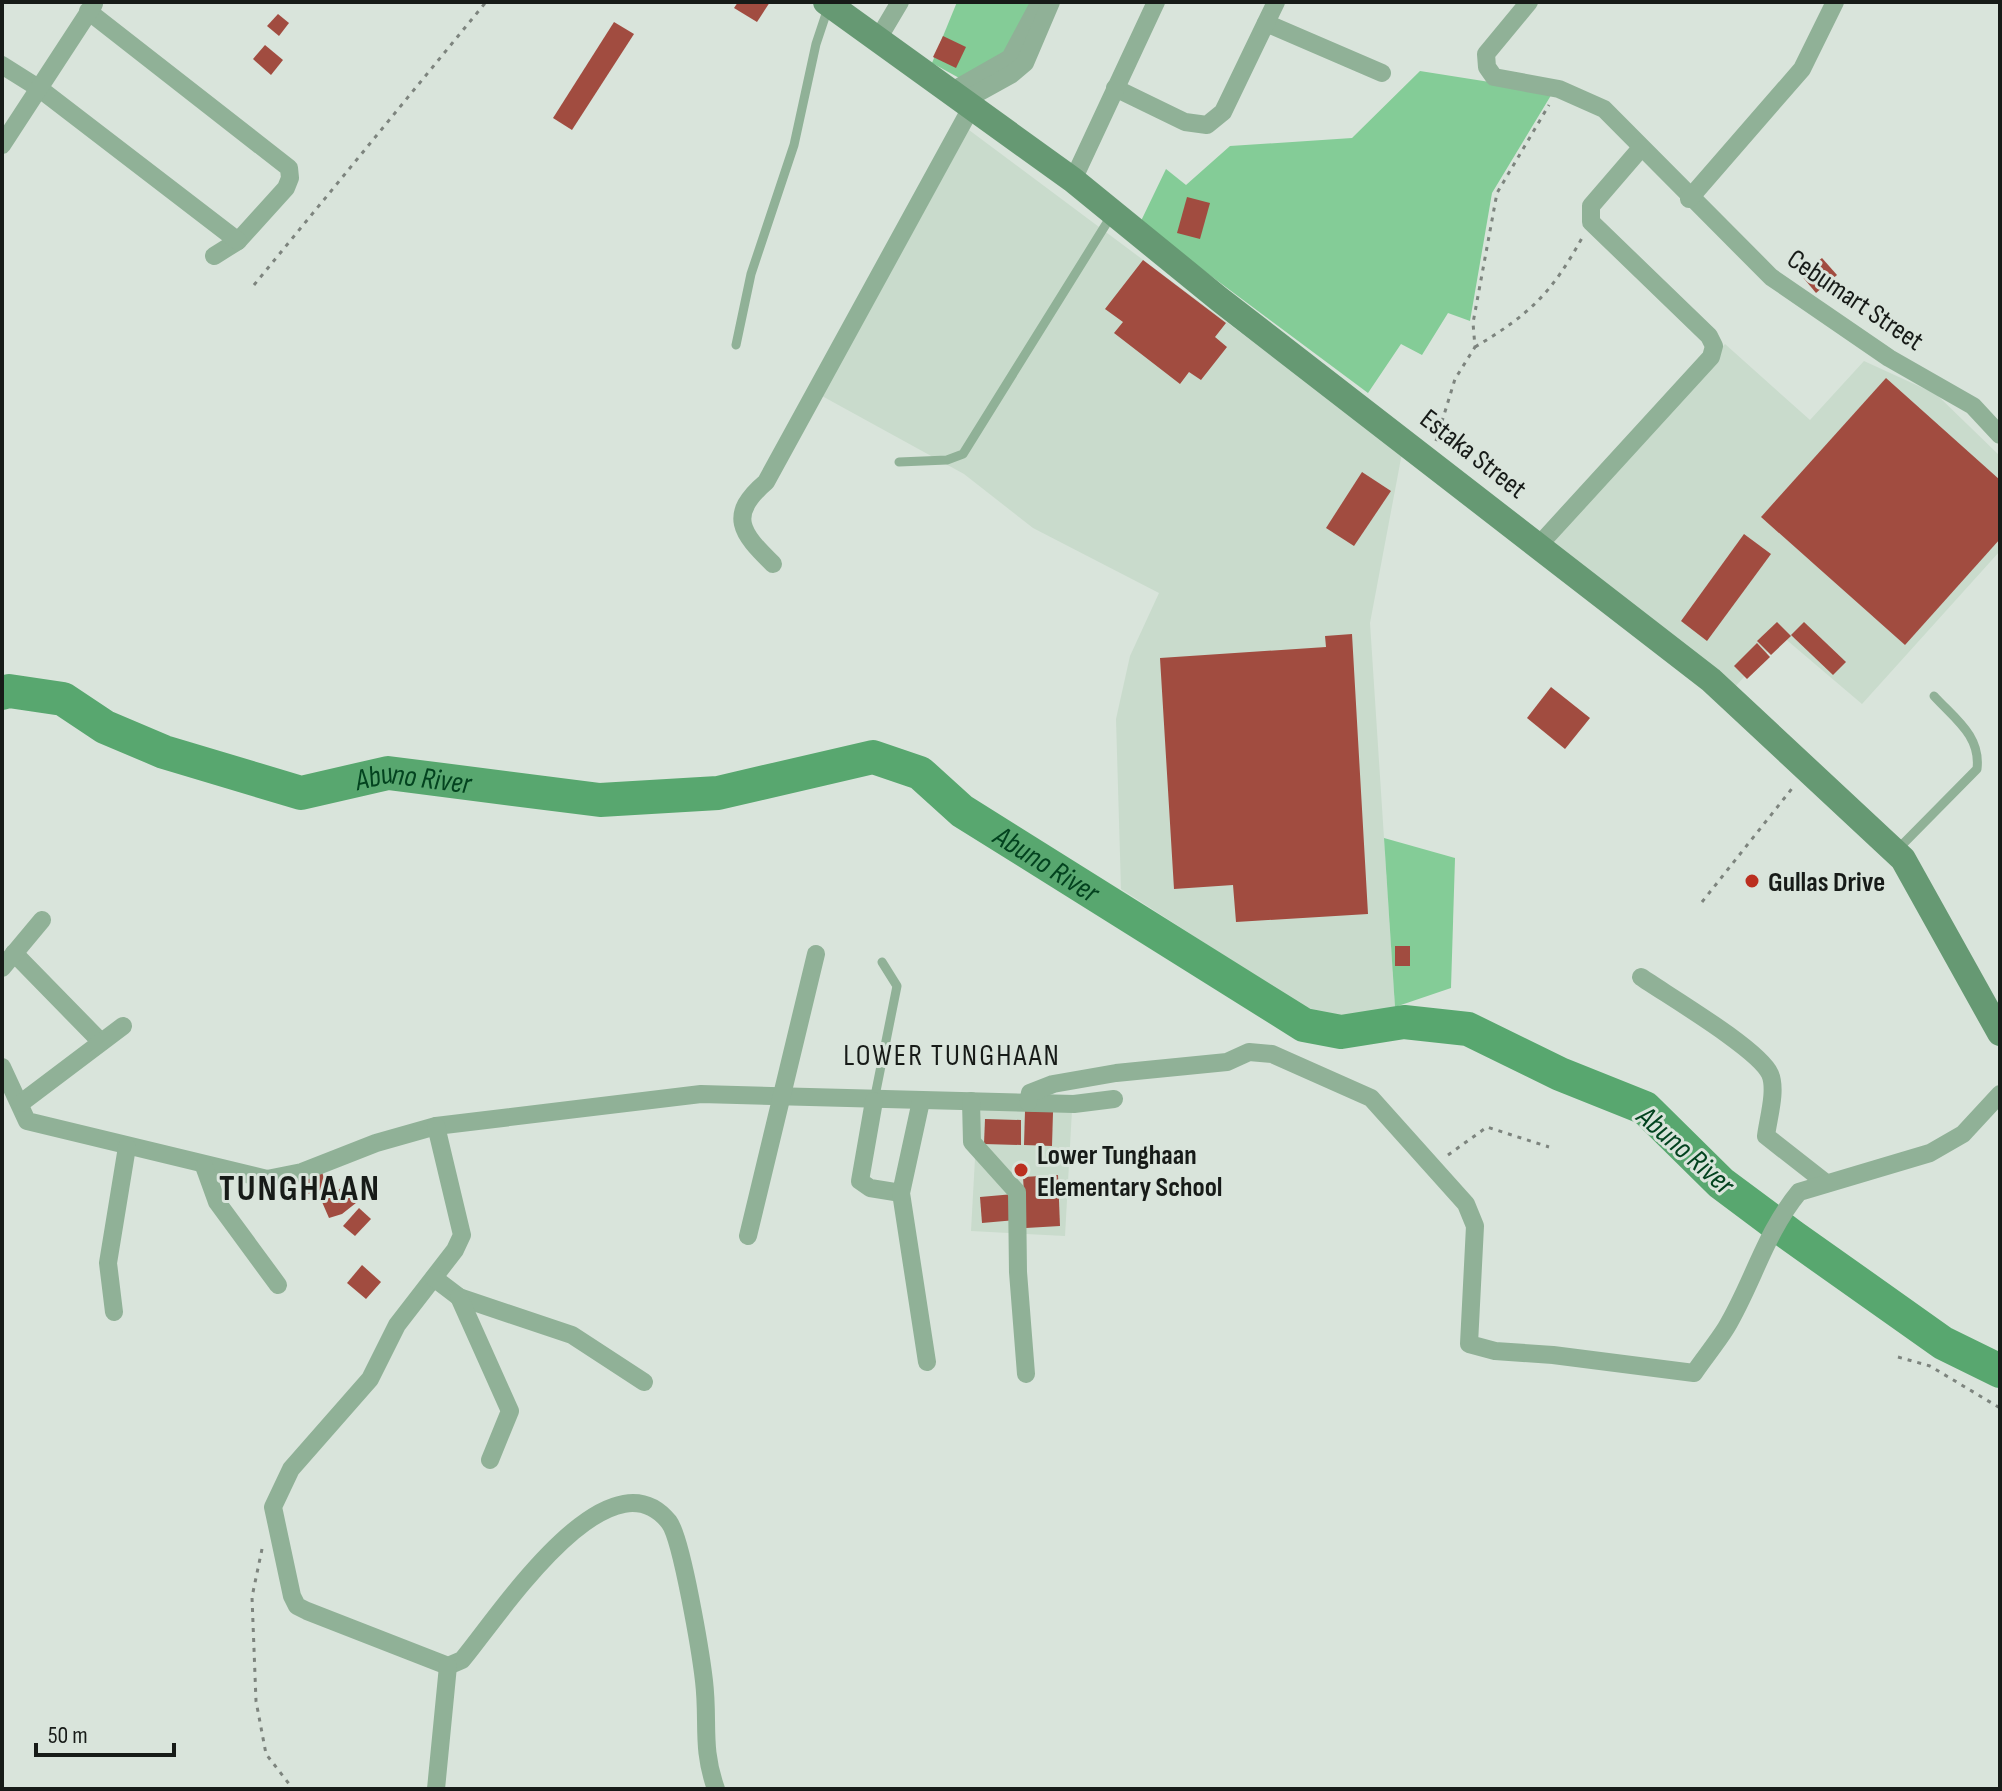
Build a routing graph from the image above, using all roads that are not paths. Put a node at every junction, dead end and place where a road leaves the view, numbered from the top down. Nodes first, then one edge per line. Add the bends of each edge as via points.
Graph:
1 (900, 2) edge
2 (1040, 2) edge
3 (1051, 2) edge
4 (1156, 2) edge
5 (1276, 2) edge
6 (1529, 2) edge
7 (1835, 2) edge
8 (828, 3) edge
9 (92, 7) edge
10 (1266, 23) junction
11 (878, 39) junction
12 (1018, 60) junction
13 (2, 65) edge
14 (1382, 73) dead end
15 (1115, 88) junction
16 (40, 89) junction
17 (963, 99) junction
18 (2, 145) edge
19 (1641, 148) junction
20 (1073, 180) junction
21 (1689, 199) junction
22 (1113, 213) junction
23 (238, 241) junction
24 (214, 256) dead end
25 (736, 345) dead end
26 (2000, 435) edge
27 (899, 462) dead end
28 (1539, 545) junction
29 (773, 564) dead end
30 (1934, 696) dead end
31 (1895, 852) junction
32 (42, 920) dead end
33 (14, 953) junction
34 (816, 954) dead end
35 (882, 962) dead end
36 (2, 968) edge
37 (1641, 977) dead end
38 (123, 1026) dead end
39 (2000, 1033) edge
40 (101, 1042) junction
41 (2, 1067) edge
42 (2000, 1094) edge
43 (780, 1095) junction
44 (1114, 1099) dead end
45 (874, 1101) junction
46 (921, 1101) junction
47 (971, 1101) junction
48 (1028, 1102) junction
49 (21, 1103) junction
50 (436, 1126) junction
51 (127, 1147) junction
52 (204, 1166) junction
53 (1826, 1183) junction
54 (901, 1193) junction
55 (748, 1236) dead end
56 (434, 1278) junction
57 (278, 1285) dead end
58 (459, 1297) junction
59 (114, 1312) dead end
60 (927, 1362) dead end
61 (1026, 1374) dead end
62 (644, 1382) dead end
63 (490, 1460) dead end
64 (448, 1666) junction
65 (436, 1789) edge
66 (716, 1789) edge

1 - 11 street
2 - 12 street
3 - 12 street
4 - 15 street
5 - 10 street
6 - 19 street, Cebumart Street via 1486,54 1494,77 1559,89 1604,109
7 - 21 street via 1802,69
8 - 11 street, Estaka Street
8 - 25 lane via 794,145 751,274
9 - 16 street
9 - 23 street via 289,168 286,188
10 - 14 street
10 - 15 street via 1223,112 1207,125 1185,122
11 - 17 street, Estaka Street
12 - 17 street via 1012,74
13 - 16 street
15 - 20 street
16 - 18 street
16 - 23 street
17 - 20 street, Estaka Street
17 - 29 street via 766,482 747,498 740,515 753,545
19 - 21 street, Cebumart Street
19 - 28 street via 1591,206 1591,222 1714,346 1711,357
20 - 22 street, Estaka Street
21 - 26 street, Cebumart Street via 1771,277 1889,358 1973,406
22 - 27 lane via 963,454
22 - 28 street, Estaka Street
23 - 24 street
28 - 31 street, Estaka Street via 1711,680
30 - 31 lane via 1973,737 1977,769
31 - 39 street, Estaka Street via 1927,897
32 - 33 street
33 - 36 street
33 - 40 street
34 - 43 street
35 - 45 lane via 897,986
37 - 53 street via 1735,1041 1770,1072 1766,1136
38 - 40 street
40 - 49 street
41 - 49 street
42 - 53 street via 1963,1134 1930,1153
43 - 45 street
43 - 50 street via 701,1094
43 - 55 street
44 - 48 street
45 - 46 street
45 - 54 street via 860,1181
46 - 47 street
46 - 54 street
47 - 48 street
47 - 61 street via 972,1142 1017,1192
48 - 53 street via 1030,1093 1053,1084 1227,1062 1249,1052 1272,1054 1371,1098 1474,1216 1469,1344 1694,1373 1727,1327 1785,1209 1799,1192
49 - 51 street via 27,1121
50 - 52 street via 267,1179
50 - 56 street via 462,1235
51 - 52 street
51 - 59 street via 108,1263
52 - 57 street via 217,1202
54 - 60 street
56 - 58 street
56 - 64 street via 397,1325 370,1379 291,1469 273,1507 297,1606
58 - 62 street via 572,1335
58 - 63 street via 510,1411
64 - 65 street
64 - 66 street via 462,1660 531,1574 583,1520 618,1503 648,1507 668,1521 680,1544 704,1682 705,1759

